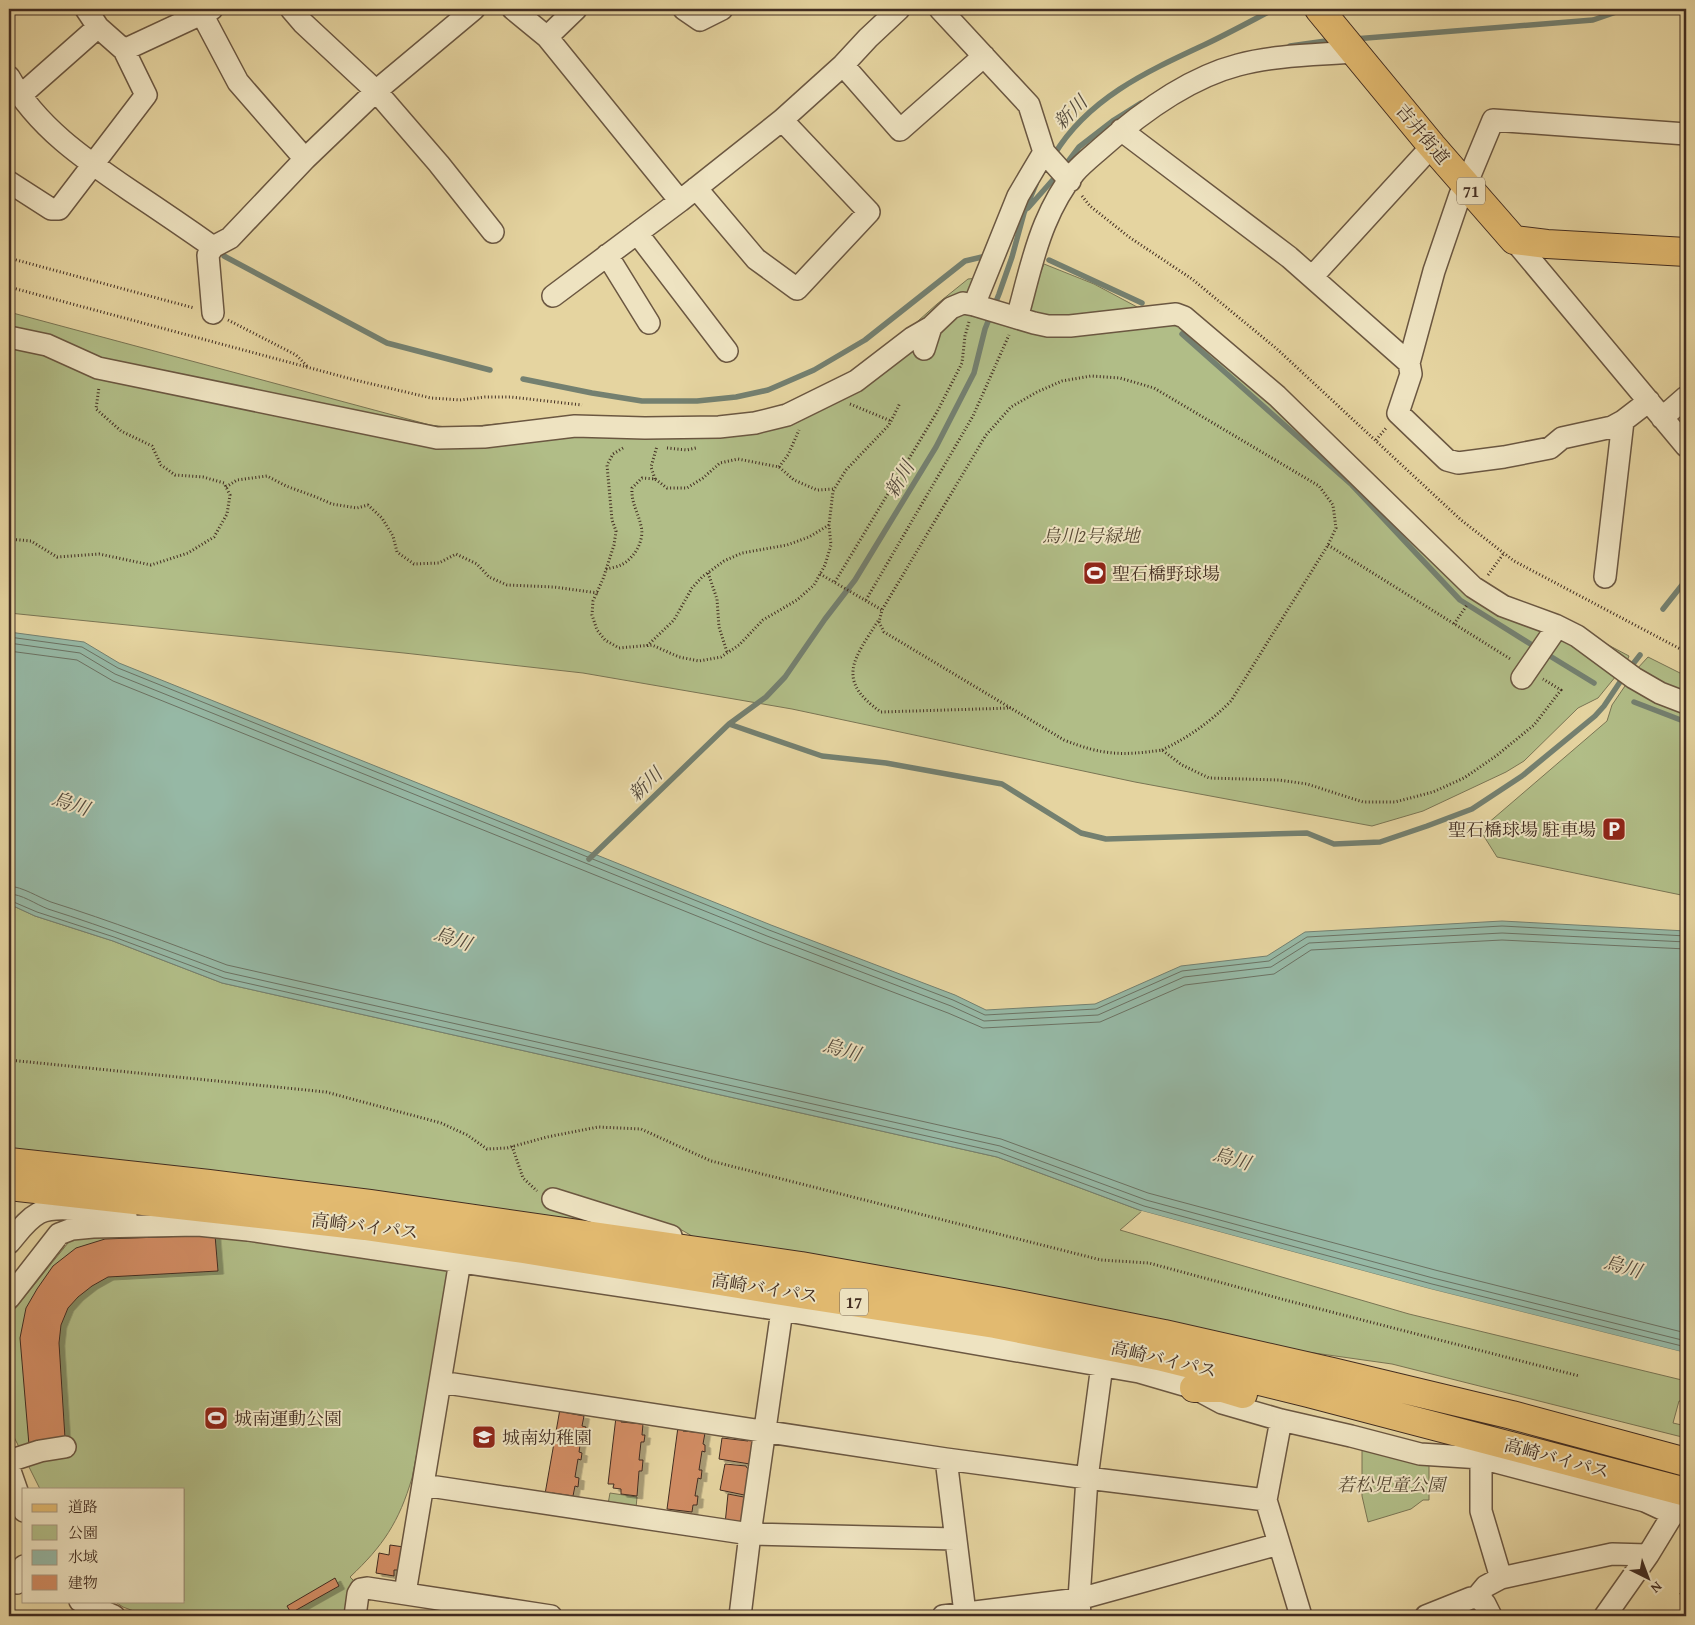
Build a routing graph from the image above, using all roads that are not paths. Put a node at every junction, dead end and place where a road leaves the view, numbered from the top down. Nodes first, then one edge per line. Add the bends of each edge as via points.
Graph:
1 (86, 9) edge
2 (291, 9) edge
3 (474, 9) edge
4 (513, 9) edge
5 (576, 9) edge
6 (684, 9) edge
7 (722, 9) edge
8 (899, 9) edge
9 (940, 9) edge
10 (1319, 9) edge
11 (207, 11) edge
12 (98, 28) junction
13 (547, 37) junction
14 (124, 50) junction
15 (1354, 52) junction
16 (984, 56) junction
17 (843, 65) junction
18 (9, 77) edge
19 (376, 91) junction
20 (20, 96) junction
21 (782, 120) junction
22 (1121, 130) junction
23 (1686, 134) edge
24 (1432, 146) junction
25 (1044, 152) junction
26 (305, 159) junction
27 (92, 165) junction
28 (1070, 181) junction
29 (9, 182) edge
30 (1466, 185) junction
31 (688, 194) junction
32 (493, 232) dead end
33 (637, 233) junction
34 (1514, 240) junction
35 (213, 247) junction
36 (1686, 252) edge
37 (607, 255) junction
38 (1312, 277) junction
39 (553, 296) dead end
40 (978, 306) junction
41 (213, 313) road end
42 (1014, 318) junction
43 (649, 323) dead end
44 (931, 327) junction
45 (9, 337) edge
46 (924, 349) dead end
47 (727, 351) dead end
48 (1409, 363) junction
49 (1686, 397) edge
50 (1649, 401) junction
51 (1662, 418) junction
52 (1622, 421) junction
53 (1686, 446) edge
54 (1605, 577) dead end
55 (1557, 627) junction
56 (1525, 674) road end
57 (1686, 703) edge
58 (9, 1162) edge
59 (9, 1186) edge
60 (553, 1199) road end
61 (204, 1207) junction
62 (9, 1243) edge
63 (673, 1247) junction
64 (460, 1261) junction
65 (9, 1298) edge
66 (782, 1310) junction
67 (1102, 1365) junction
68 (440, 1382) junction
69 (1194, 1388) junction
70 (1281, 1420) junction
71 (765, 1430) junction
72 (65, 1447) dead end
73 (1491, 1451) junction
74 (946, 1458) junction
75 (9, 1461) edge
76 (1686, 1462) edge
77 (9, 1468) edge
78 (1087, 1478) junction
79 (423, 1485) junction
80 (1266, 1500) junction
81 (22, 1505) edge
82 (1682, 1507) edge
83 (750, 1534) junction
84 (955, 1539) junction
85 (1279, 1544) junction
86 (1648, 1555) junction
87 (1501, 1578) junction
88 (405, 1592) junction
89 (1476, 1598) junction
90 (82, 1602) edge
91 (1079, 1607) edge
92 (965, 1613) junction
93 (1435, 1613) edge
94 (114, 1616) edge
95 (354, 1616) edge
96 (551, 1616) edge
97 (740, 1616) edge
98 (943, 1616) edge
99 (1301, 1616) edge
100 (1491, 1616) edge
101 (1606, 1616) edge

1 - 12 street
2 - 19 street
3 - 19 street
4 - 13 street
5 - 13 street
6 - 7 street via 700,20
8 - 17 street
9 - 16 street
10 - 15 main road, 吉井街道 / 71
11 - 14 street
11 - 26 street via 238,82
12 - 14 street
12 - 20 street
13 - 31 street
14 - 27 street via 146,95
15 - 22 street via 1286,58 1222,70 1175,93
15 - 24 main road, 吉井街道 / 71
16 - 17 street via 900,130
16 - 25 street via 1028,105
17 - 21 street
18 - 20 street
19 - 26 street
19 - 32 street
20 - 27 street via 55,135
21 - 31 street
21 - 31 street via 869,212 798,289 756,259
22 - 28 street via 1075,172
22 - 38 street
23 - 30 street via 1493,120
24 - 30 main road, 吉井街道 / 71
24 - 38 street
25 - 28 street
25 - 40 street via 1018,196
26 - 35 street via 230,238
27 - 29 street via 59,209 51,209
27 - 35 street
28 - 42 street via 1038,241
30 - 34 main road, 吉井街道 / 71
30 - 48 street via 1434,271
31 - 33 street
33 - 37 street
33 - 47 street
34 - 36 main road
34 - 50 street
35 - 41 street via 208,255
37 - 39 street
37 - 43 street
38 - 48 street
40 - 42 street
40 - 44 street via 963,303 951,308
42 - 55 street via 1048,326 1070,326 1176,314 1184,317 1277,396 1473,587 1503,606
44 - 45 street via 856,381 787,415 756,424 645,428 575,426 484,437 437,438 101,368 47,344
44 - 46 street
48 - 52 street via 1411,374 1398,413 1447,460 1458,463 1550,448 1562,438 1612,427
49 - 51 street
50 - 51 street
50 - 52 street
51 - 53 street
52 - 54 street
55 - 56 street
55 - 57 street via 1577,636 1660,693
58 - 63 main road, 高崎バイパス / 17 via 370,1204
59 - 61 main road, 高崎バイパス / 17
60 - 63 street via 671,1236
61 - 62 street via 125,1215 53,1208 39,1213
61 - 73 main road, 高崎バイパス / 17 via 513,1247 995,1324 1158,1356
63 - 76 main road, 高崎バイパス / 17 via 801,1266 1164,1334 1512,1415
64 - 65 street via 198,1225 93,1227 59,1234
64 - 66 street
64 - 68 street
66 - 67 street
66 - 71 street
67 - 69 street
67 - 78 street
68 - 71 street
68 - 79 street
69 - 70 street via 1222,1403
69 - 73 main road via 1223,1388 1426,1441
70 - 73 street via 1420,1454
70 - 80 street
71 - 74 street
71 - 83 street
72 - 75 street
73 - 82 main road, 高崎バイパス / 17
73 - 87 street via 1481,1511
74 - 78 street
74 - 84 street
77 - 81 street
78 - 80 street
78 - 91 street
79 - 83 street
79 - 88 street
80 - 85 street
82 - 86 street
83 - 84 street
83 - 97 street
84 - 92 street
85 - 91 street
85 - 99 street
86 - 87 street via 1612,1554
86 - 101 street
87 - 89 street via 1486,1586
88 - 95 street via 361,1589
88 - 96 street
89 - 93 street
89 - 100 street
90 - 94 street
91 - 92 street
92 - 98 street

